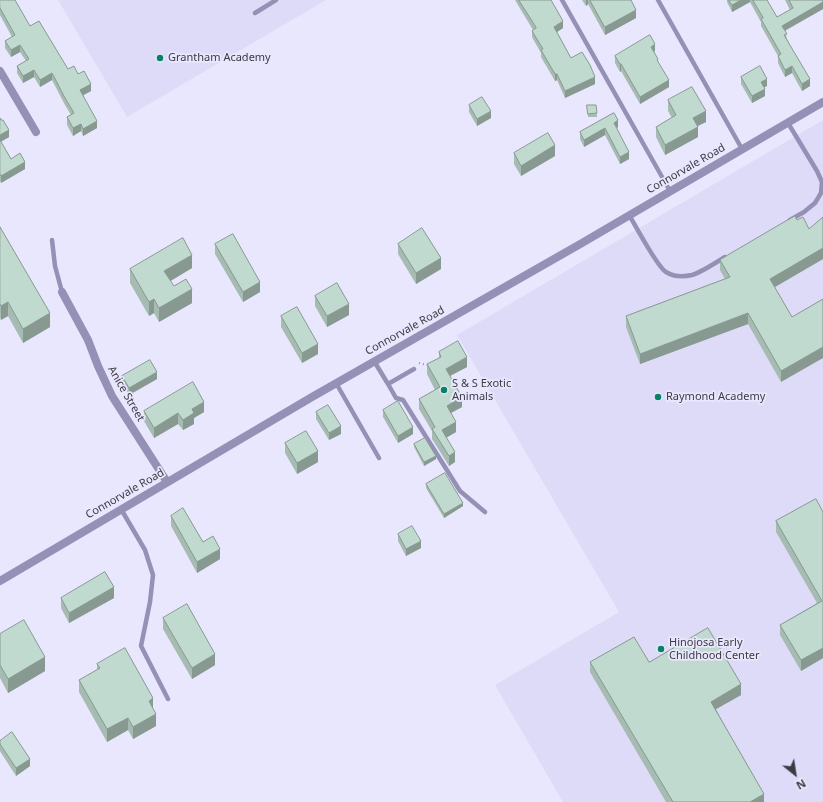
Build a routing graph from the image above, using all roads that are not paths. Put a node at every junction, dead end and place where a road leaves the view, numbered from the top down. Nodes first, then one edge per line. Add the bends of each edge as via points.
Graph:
1 (276, 0) edge
2 (562, 0) edge
3 (658, 0) edge
4 (255, 13) dead end
5 (0, 71) edge
6 (823, 102) edge
7 (788, 123) junction
8 (36, 132) dead end
9 (742, 149) junction
10 (670, 192) junction
11 (629, 215) junction
12 (783, 224) edge
13 (52, 240) dead end
14 (728, 255) edge
15 (62, 292) joint
16 (374, 361) junction
17 (414, 369) road end
18 (336, 383) junction
19 (388, 384) junction
20 (380, 458) dead end
21 (167, 482) junction
22 (121, 509) junction
23 (485, 512) dead end
24 (0, 581) edge
25 (168, 699) dead end

1 - 4 lane
2 - 10 lane
3 - 9 lane
5 - 8 street
6 - 7 street, Connorvale Road
7 - 9 street, Connorvale Road
7 - 12 lane via 822,182 821,194 815,202 804,212
9 - 10 street, Connorvale Road
10 - 11 street, Connorvale Road
11 - 14 lane via 658,264 674,276 694,275
11 - 16 street, Connorvale Road
13 - 15 lane
15 - 21 street, Anice Street via 88,340 112,396
16 - 18 street, Connorvale Road
16 - 19 lane
17 - 19 lane
18 - 20 lane
18 - 21 street, Connorvale Road
19 - 23 lane via 396,398 403,400 460,491
21 - 22 street, Connorvale Road
22 - 24 street, Connorvale Road
22 - 25 lane via 144,550 153,575 141,646

